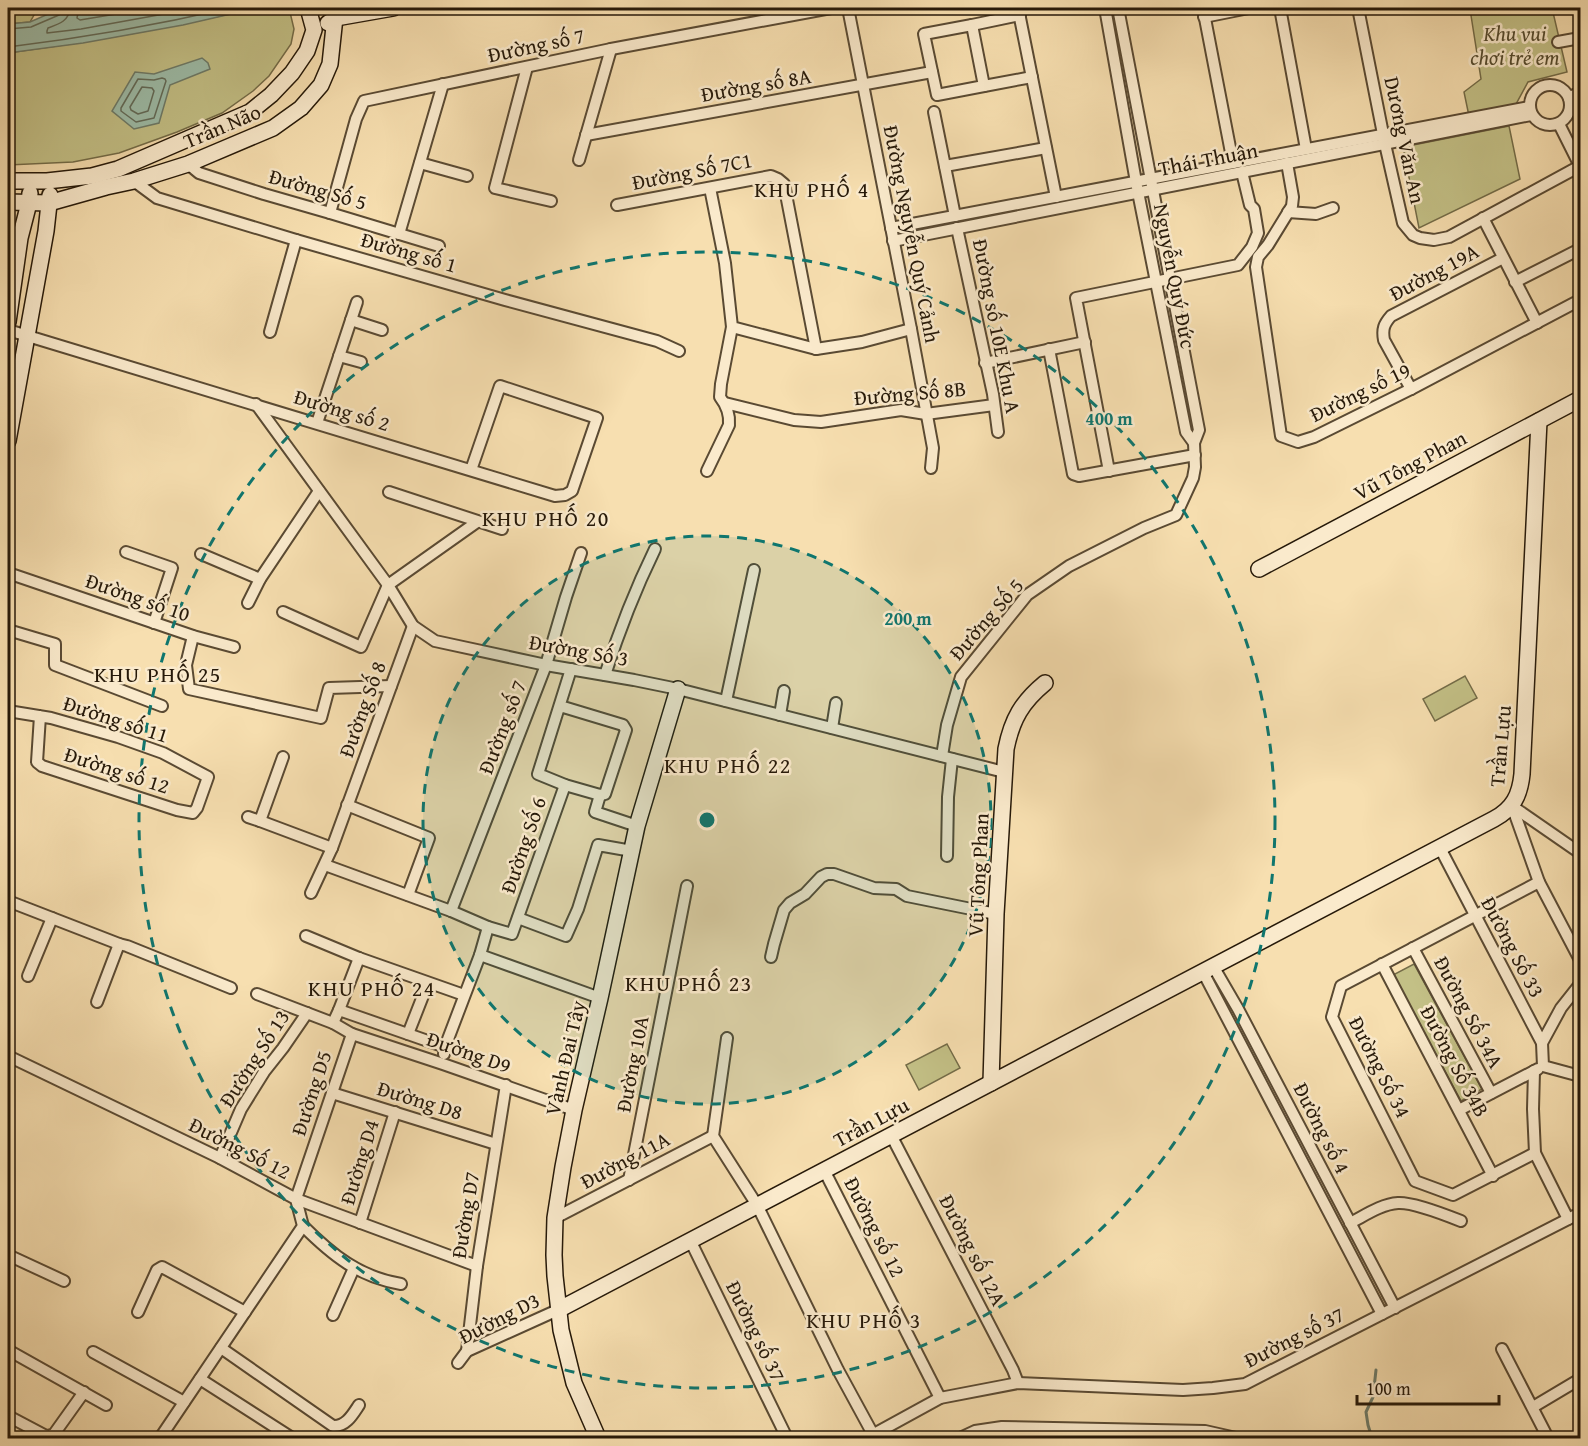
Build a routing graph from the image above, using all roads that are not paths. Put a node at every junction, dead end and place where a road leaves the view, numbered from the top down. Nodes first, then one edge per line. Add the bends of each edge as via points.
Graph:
1 (308, 8) edge
2 (319, 8) edge
3 (393, 8) edge
4 (831, 8) edge
5 (848, 8) edge
6 (1249, 8) edge
7 (1280, 8) edge
8 (1358, 8) edge
9 (1019, 11) edge
10 (1118, 12) edge
11 (1203, 12) edge
12 (336, 13) edge
13 (1106, 13) edge
14 (972, 25) junction
15 (314, 30) junction
16 (1581, 38) edge
17 (1558, 42) dead end
18 (610, 49) junction
19 (527, 67) junction
20 (932, 72) junction
21 (1032, 76) junction
22 (443, 84) junction
23 (863, 86) junction
24 (984, 86) junction
25 (1581, 92) edge
26 (1569, 98) junction
27 (1530, 111) junction
28 (934, 112) dead end
29 (1559, 124) junction
30 (586, 135) junction
31 (1384, 139) junction
32 (1046, 148) junction
33 (1306, 149) junction
34 (579, 160) dead end
35 (420, 163) junction
36 (1233, 163) junction
37 (1287, 163) junction
38 (188, 164) junction
39 (945, 166) junction
40 (1580, 166) edge
41 (1242, 172) junction
42 (467, 176) dead end
43 (51, 180) junction
44 (8, 181) edge
45 (31, 181) junction
46 (135, 181) junction
47 (1151, 184) junction
48 (1137, 187) junction
49 (710, 188) junction
50 (1056, 197) junction
51 (551, 201) dead end
52 (8, 202) edge
53 (29, 203) junction
54 (49, 203) junction
55 (617, 205) dead end
56 (1333, 208) dead end
57 (1288, 212) junction
58 (330, 213) junction
59 (955, 216) junction
60 (1483, 218) junction
61 (891, 228) junction
62 (957, 228) junction
63 (399, 234) junction
64 (14, 237) edge
65 (296, 240) junction
66 (893, 240) junction
67 (439, 246) dead end
68 (1581, 249) edge
69 (1503, 258) junction
70 (1168, 279) junction
71 (1156, 282) junction
72 (1515, 282) junction
73 (1581, 300) edge
74 (357, 302) dead end
75 (8, 312) edge
76 (351, 320) junction
77 (1537, 323) junction
78 (732, 327) junction
79 (911, 329) junction
80 (8, 330) edge
81 (382, 330) dead end
82 (270, 332) dead end
83 (26, 335) junction
84 (1084, 342) junction
85 (816, 349) junction
86 (1049, 349) junction
87 (679, 351) dead end
88 (339, 356) junction
89 (361, 362) dead end
90 (985, 363) junction
91 (1411, 389) junction
92 (1581, 399) edge
93 (725, 403) junction
94 (256, 404) junction
95 (994, 405) junction
96 (926, 414) junction
97 (1539, 421) junction
98 (317, 423) junction
99 (998, 432) dead end
100 (8, 441) edge
101 (1194, 443) junction
102 (1195, 455) junction
103 (931, 468) dead end
104 (471, 470) junction
105 (707, 471) dead end
106 (1109, 471) junction
107 (319, 491) junction
108 (389, 492) dead end
109 (1176, 515) joint
110 (477, 522) junction
111 (502, 529) dead end
112 (655, 549) dead end
113 (126, 552) dead end
114 (581, 553) dead end
115 (201, 554) dead end
116 (1259, 568) dead end
117 (754, 570) dead end
118 (8, 573) edge
119 (260, 579) junction
120 (388, 585) junction
121 (248, 603) dead end
122 (284, 612) dead end
123 (154, 623) junction
124 (413, 626) junction
125 (8, 630) edge
126 (193, 636) junction
127 (234, 647) dead end
128 (546, 665) junction
129 (571, 669) junction
130 (605, 675) junction
131 (1045, 683) dead end
132 (391, 686) junction
133 (678, 689) junction
134 (784, 691) dead end
135 (726, 701) junction
136 (836, 703) dead end
137 (560, 705) junction
138 (162, 706) dead end
139 (8, 711) edge
140 (780, 715) junction
141 (40, 716) junction
142 (832, 728) junction
143 (283, 757) dead end
144 (947, 757) junction
145 (1004, 772) junction
146 (208, 777) joint
147 (565, 785) junction
148 (600, 795) junction
149 (347, 805) junction
150 (1512, 806) junction
151 (248, 817) dead end
152 (260, 821) junction
153 (637, 826) junction
154 (332, 848) junction
155 (1440, 848) junction
156 (632, 851) junction
157 (1581, 853) edge
158 (947, 856) dead end
159 (325, 865) junction
160 (1539, 882) junction
161 (687, 886) dead end
162 (311, 893) dead end
163 (408, 895) junction
164 (8, 901) edge
165 (451, 911) junction
166 (996, 914) junction
167 (1475, 916) junction
168 (52, 918) junction
169 (518, 918) junction
170 (488, 927) junction
171 (306, 936) dead end
172 (119, 944) junction
173 (1413, 948) junction
174 (480, 955) junction
175 (771, 957) dead end
176 (359, 958) junction
177 (1581, 960) edge
178 (1382, 964) junction
179 (1208, 969) junction
180 (28, 976) dead end
181 (428, 982) junction
182 (1581, 984) edge
183 (231, 988) dead end
184 (257, 994) dead end
185 (464, 995) junction
186 (600, 998) junction
187 (97, 1002) dead end
188 (339, 1010) junction
189 (307, 1013) junction
190 (333, 1023) junction
191 (352, 1034) junction
192 (408, 1034) junction
193 (727, 1038) dead end
194 (1542, 1043) junction
195 (445, 1047) junction
196 (8, 1056) edge
197 (443, 1064) junction
198 (1538, 1069) junction
199 (1581, 1076) edge
200 (991, 1083) junction
201 (506, 1086) junction
202 (332, 1093) junction
203 (1491, 1093) junction
204 (574, 1110) junction
205 (1459, 1110) junction
206 (395, 1112) junction
207 (891, 1135) junction
208 (713, 1136) junction
209 (496, 1144) junction
210 (1535, 1154) junction
211 (220, 1158) junction
212 (824, 1170) junction
213 (1493, 1176) junction
214 (629, 1180) junction
215 (296, 1199) junction
216 (757, 1205) junction
217 (1581, 1213) edge
218 (555, 1218) junction
219 (1568, 1219) junction
220 (1461, 1221) dead end
221 (360, 1223) junction
222 (1350, 1223) junction
223 (303, 1226) junction
224 (690, 1240) junction
225 (8, 1255) edge
226 (477, 1266) junction
227 (354, 1268) junction
228 (64, 1281) dead end
229 (401, 1284) dead end
230 (1395, 1308) junction
231 (560, 1309) junction
232 (138, 1312) dead end
233 (245, 1312) junction
234 (1382, 1314) junction
235 (333, 1315) dead end
236 (221, 1348) junction
237 (1502, 1349) dead end
238 (8, 1350) edge
239 (467, 1351) junction
240 (93, 1352) dead end
241 (458, 1363) dead end
242 (200, 1379) junction
243 (1581, 1380) edge
244 (1018, 1383) junction
245 (84, 1392) junction
246 (940, 1398) junction
247 (184, 1402) junction
248 (106, 1405) dead end
249 (359, 1405) dead end
250 (1533, 1407) junction
251 (8, 1416) edge
252 (1186, 1434) edge
253 (871, 1437) edge
254 (966, 1437) edge
255 (160, 1438) edge
256 (292, 1438) edge
257 (598, 1438) edge
258 (788, 1438) edge
259 (1236, 1438) edge
260 (1548, 1438) edge

1 - 15 street
2 - 12 street
3 - 12 street
4 - 18 street, Đường số 7
5 - 23 street, Đường Nguyễn Quý Cảnh
6 - 11 street
7 - 33 street
8 - 31 street, Dương Văn An
9 - 14 street
9 - 21 street
10 - 13 street
10 - 47 street, Nguyễn Quý Đức
11 - 36 street
12 - 15 street
12 - 38 street, Trần Não via 330,64 321,85 301,108 273,128
13 - 48 street, Nguyễn Quý Đức
14 - 20 street via 924,34
14 - 24 street
15 - 43 street, Trần Não via 307,51 292,73 250,112 118,169
16 - 17 street
18 - 19 street, Đường số 7
18 - 30 street
19 - 22 street, Đường số 7
19 - 51 street via 495,188
20 - 23 street, Đường số 8A
20 - 24 street via 937,95
21 - 24 street
21 - 32 street
22 - 35 street
22 - 58 street, Đường số 7 via 363,101
23 - 30 street, Đường số 8A
23 - 61 street, Đường Nguyễn Quý Cảnh
25 - 26 street
26 - 27 street via 1559,86 1548,84 1533,94
26 - 29 street via 1570,112
27 - 29 street via 1535,120 1545,125
27 - 31 street, Thái Thuận
28 - 39 street
29 - 40 street
30 - 34 street
31 - 33 street, Thái Thuận
31 - 37 street, Thái Thuận
31 - 60 street, Dương Văn An via 1403,223 1413,235 1434,240 1449,237
32 - 39 street
32 - 50 street
33 - 36 street, Thái Thuận
35 - 42 street
35 - 63 street
36 - 47 street, Thái Thuận
37 - 41 street, Thái Thuận
37 - 57 street, Đường số 19 via 1293,197
38 - 46 street, Trần Não
38 - 58 street, Đường Số 5 via 199,173
39 - 59 street
40 - 60 street, Dương Văn An
41 - 47 street, Thái Thuận
41 - 70 street via 1258,233 1252,247 1238,265
43 - 45 street, Trần Não
43 - 54 street
44 - 45 street, Trần Não
45 - 53 street
46 - 54 street, Trần Não
46 - 65 street, Đường số 1 via 157,198
47 - 48 street, Thái Thuận
47 - 70 street, Nguyễn Quý Đức
48 - 50 street, Thái Thuận
48 - 62 street, Thái Thuận
48 - 71 street, Nguyễn Quý Đức
49 - 55 street, Đường Số 7C1
49 - 78 street via 725,263
49 - 85 street, Đường Số 7C1 via 771,176 784,184
50 - 59 street, Thái Thuận
52 - 53 street, Trần Não
53 - 54 street, Trần Não
53 - 64 street
54 - 83 street
56 - 57 street via 1316,214
57 - 91 street, Đường số 19 via 1258,257 1256,267 1281,436 1298,442 1314,437
58 - 63 street, Đường Số 5
59 - 61 street, Thái Thuận
60 - 69 street
61 - 66 street, Đường Nguyễn Quý Cảnh
62 - 66 street, Thái Thuận
62 - 90 street, Đường số 10E Khu A
63 - 67 street, Đường Số 5
64 - 75 street
65 - 82 street
65 - 87 street, Đường số 1 via 657,341
66 - 79 street, Đường Nguyễn Quý Cảnh
68 - 72 street
69 - 72 street
69 - 91 street, Đường 19A via 1391,316 1384,324 1384,340
70 - 71 street
70 - 101 street, Nguyễn Quý Đức via 1199,430
71 - 84 street via 1076,298
71 - 101 street, Nguyễn Quý Đức via 1186,432
72 - 77 street
73 - 77 street, Đường số 19
74 - 76 street
76 - 81 street
76 - 88 street
77 - 91 street, Đường số 19
78 - 85 street
78 - 93 street via 721,384 720,398
79 - 85 street
79 - 96 street, Đường Nguyễn Quý Cảnh
80 - 83 street, Đường số 2
83 - 94 street, Đường số 2
83 - 100 street
84 - 86 street
84 - 106 street
86 - 90 street
86 - 106 street via 1073,474
88 - 89 street
88 - 98 street
90 - 95 street, Đường số 10E Khu A
92 - 97 street, Vũ Tông Phan
93 - 96 street, Đường Số 8B via 794,420 821,422 901,410
93 - 105 street via 729,425
94 - 98 street, Đường số 2
94 - 107 street, Đường Số 3
95 - 96 street, Đường Số 8B
95 - 99 street, Đường số 10E Khu A
96 - 103 street, Đường Nguyễn Quý Cảnh via 933,448
97 - 116 street, Vũ Tông Phan
97 - 150 street, Trần Lựu via 1522,774
98 - 104 street, Đường số 2
101 - 102 street, Nguyễn Quý Đức
102 - 106 street
102 - 109 street, Nguyễn Quý Đức via 1193,478
104 - 104 street, Đường số 2 via 555,496 565,495 572,491 597,418 500,386
107 - 119 street
107 - 120 street, Đường Số 3
108 - 110 street
109 - 144 street, Đường Số 5 via 1069,566 1027,595 961,677 947,724
110 - 111 street
110 - 120 street
112 - 130 street via 641,576
113 - 123 street via 172,568
114 - 128 street, Đường số 7
115 - 119 street
117 - 135 street via 752,609
118 - 123 street, Đường số 10
119 - 121 street
120 - 122 street via 361,647
120 - 124 street, Đường Số 3
123 - 126 street, Đường số 10
124 - 128 street, Đường Số 3 via 435,641
124 - 132 street, Đường Số 8
125 - 138 street via 55,644 56,664
126 - 127 street
126 - 132 street, Đường số 10 via 186,665 189,689 321,718 329,688
128 - 129 street, Đường Số 3
128 - 165 street, Đường số 7
129 - 130 street, Đường Số 3
129 - 137 street, Đường Số 6
130 - 133 street, Đường Số 3
131 - 145 street, Vũ Tông Phan via 1026,701 1012,723
132 - 149 street, Đường Số 8
133 - 135 street, Đường Số 3
133 - 153 street, Vành Đai Tây
134 - 140 street
135 - 140 street, Đường Số 3
136 - 142 street
137 - 147 street, Đường Số 6 via 538,774
137 - 148 street via 623,725 626,730 605,794
139 - 141 street, Đường số 11
140 - 142 street, Đường Số 3
141 - 146 street, Đường số 11 via 163,753
141 - 146 street, Đường số 12 via 37,762 42,766 193,813
142 - 144 street, Đường Số 3
143 - 152 street
144 - 145 street, Đường Số 3
144 - 158 street, Đường Số 5
145 - 166 street, Vũ Tông Phan
147 - 148 street, Đường Số 6
147 - 169 street, Đường Số 6
148 - 153 street via 595,812
149 - 154 street, Đường Số 8
149 - 163 street via 429,837
150 - 155 street, Trần Lựu
150 - 157 street
150 - 160 street
151 - 152 street
152 - 154 street
153 - 156 street, Vành Đai Tây
154 - 159 street, Đường Số 8
155 - 167 street, Đường Số 33
155 - 179 street, Trần Lựu
156 - 169 street, Đường Số 6 via 598,845 566,936
156 - 186 street, Vành Đai Tây
159 - 162 street, Đường Số 8
159 - 163 street
160 - 167 street, Đường Số 34
160 - 177 street
161 - 214 street, Đường 10A
163 - 165 street
164 - 168 street
165 - 170 street
166 - 175 street via 827,874 784,910
166 - 200 street, Vũ Tông Phan
167 - 173 street, Đường Số 34
167 - 194 street, Đường Số 33
168 - 172 street
168 - 180 street
169 - 170 street via 512,934
170 - 174 street
171 - 176 street
172 - 183 street
172 - 187 street
173 - 178 street, Đường Số 34
173 - 203 street, Đường Số 34A
174 - 185 street
174 - 186 street
176 - 181 street
176 - 188 street
178 - 205 street, Đường Số 34B
178 - 213 street, Đường Số 34 via 1341,986 1332,1017 1415,1181 1453,1195
179 - 200 street, Trần Lựu
179 - 222 street, Đường số 4 via 1238,1009
179 - 234 street, Đường số 4
181 - 185 street
181 - 192 street
182 - 194 street via 1561,1008
184 - 189 street, Đường D9
185 - 195 street
186 - 204 street, Vành Đai Tây
188 - 190 street
188 - 192 street
189 - 190 street, Đường D9
189 - 211 street, Đường Số 13 via 241,1109
190 - 191 street, Đường D9
191 - 197 street, Đường D9
191 - 202 street, Đường D5
192 - 195 street
193 - 208 street
194 - 198 street, Đường Số 33
195 - 197 street
196 - 211 street, Đường Số 12
197 - 201 street, Đường D9
198 - 199 street
198 - 203 street
198 - 210 street, Đường Số 33 via 1533,1109
200 - 207 street, Trần Lựu
201 - 204 street, Đường D9
201 - 209 street, Đường D7
202 - 206 street, Đường D8
202 - 215 street, Đường D5
203 - 205 street
204 - 218 street, Vành Đai Tây
205 - 213 street, Đường Số 34B
206 - 209 street, Đường D8
206 - 221 street, Đường D4
207 - 212 street, Trần Lựu
207 - 244 street, Đường số 12A
208 - 214 street, Đường 11A
208 - 216 street
209 - 226 street, Đường D7
210 - 213 street, Đường Số 34
210 - 219 street
211 - 215 street, Đường Số 12
212 - 216 street, Trần Lựu
212 - 246 street, Đường số 12
214 - 218 street, Đường 11A
215 - 221 street, Đường D4
215 - 223 street, Đường Số 12
216 - 224 street, Trần Lựu
216 - 253 street
217 - 219 street, Đường số 37
218 - 231 street, Vành Đai Tây via 554,1266
219 - 230 street, Đường số 37
220 - 222 street via 1399,1203
221 - 226 street, Đường D4
222 - 230 street, Đường số 4
223 - 227 street via 328,1251
223 - 233 street
224 - 231 street, Trần Lựu
224 - 258 street, Đường số 37
225 - 228 street
226 - 239 street, Đường D7
227 - 229 street
227 - 235 street
230 - 234 street, Đường số 37
231 - 239 street, Đường D3
231 - 257 street, Vành Đai Tây via 574,1383
232 - 233 street via 162,1267
233 - 236 street
234 - 244 street, Đường số 37 via 1245,1384 1183,1390
236 - 242 street
236 - 249 street via 333,1426 347,1421
237 - 250 street
238 - 245 street
239 - 241 street, Đường D3
240 - 247 street
242 - 247 street
242 - 256 street
243 - 250 street
244 - 246 street, Đường số 37
245 - 248 street
245 - 251 street via 50,1436
246 - 253 street, Đường số 37
247 - 255 street
250 - 260 street
252 - 254 street via 1002,1427 975,1431
252 - 259 street via 1205,1431

